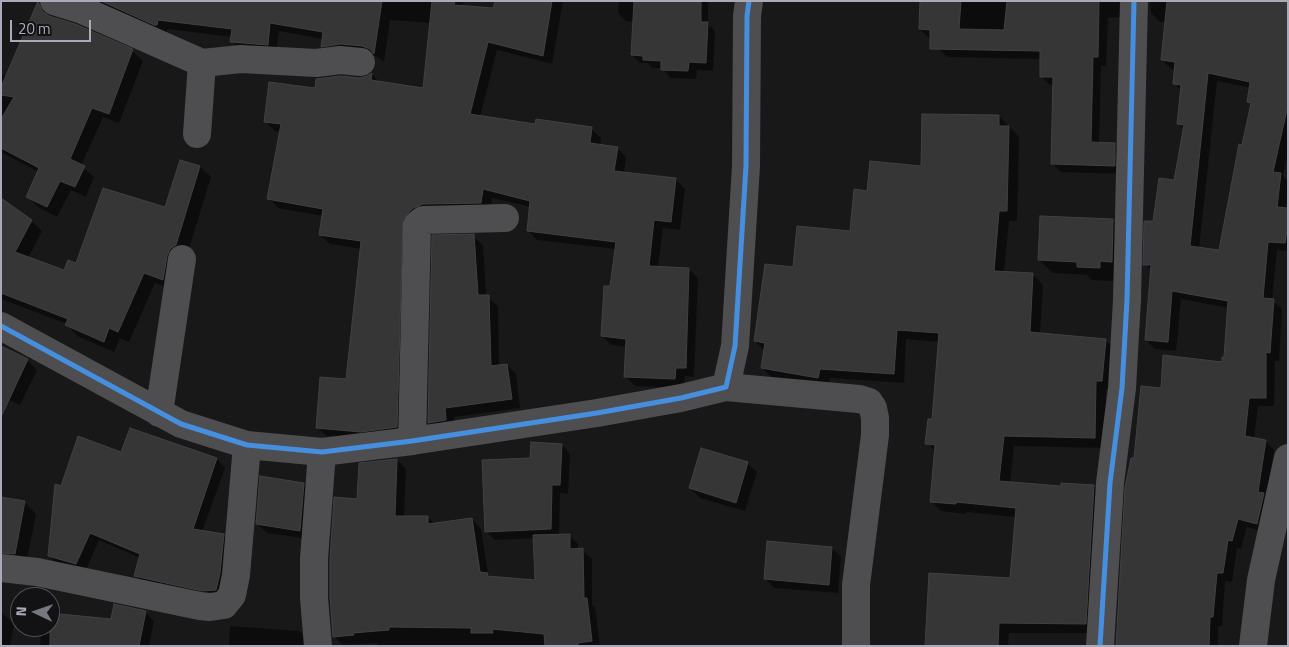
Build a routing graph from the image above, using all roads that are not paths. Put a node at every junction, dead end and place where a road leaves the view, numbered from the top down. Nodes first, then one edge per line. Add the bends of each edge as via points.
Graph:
1 (54, 1) edge
2 (749, 1) edge
3 (1134, 1) edge
4 (361, 62) dead end
5 (202, 63) junction
6 (197, 134) dead end
7 (505, 218) dead end
8 (182, 259) dead end
9 (1, 326) edge
10 (726, 387) junction
11 (159, 413) junction
12 (412, 441) junction
13 (247, 445) junction
14 (322, 452) junction
15 (1288, 458) edge
16 (1, 568) edge
17 (318, 646) edge
18 (856, 646) edge
19 (1100, 646) edge
20 (1253, 646) edge

1 - 5 street
2 - 10 street via 746,166 735,346
3 - 19 street via 1127,300 1122,388 1110,483
4 - 5 street via 241,59
5 - 6 street
7 - 12 street via 423,220 417,225
8 - 11 street
9 - 11 street
10 - 12 street via 597,413
10 - 18 street via 859,399 869,402 873,408 875,435 856,585
11 - 13 street via 181,424
12 - 14 street
13 - 14 street
13 - 16 street via 236,575 232,595 224,605 200,606 37,572
14 - 17 street via 314,558
15 - 20 street via 1262,580

